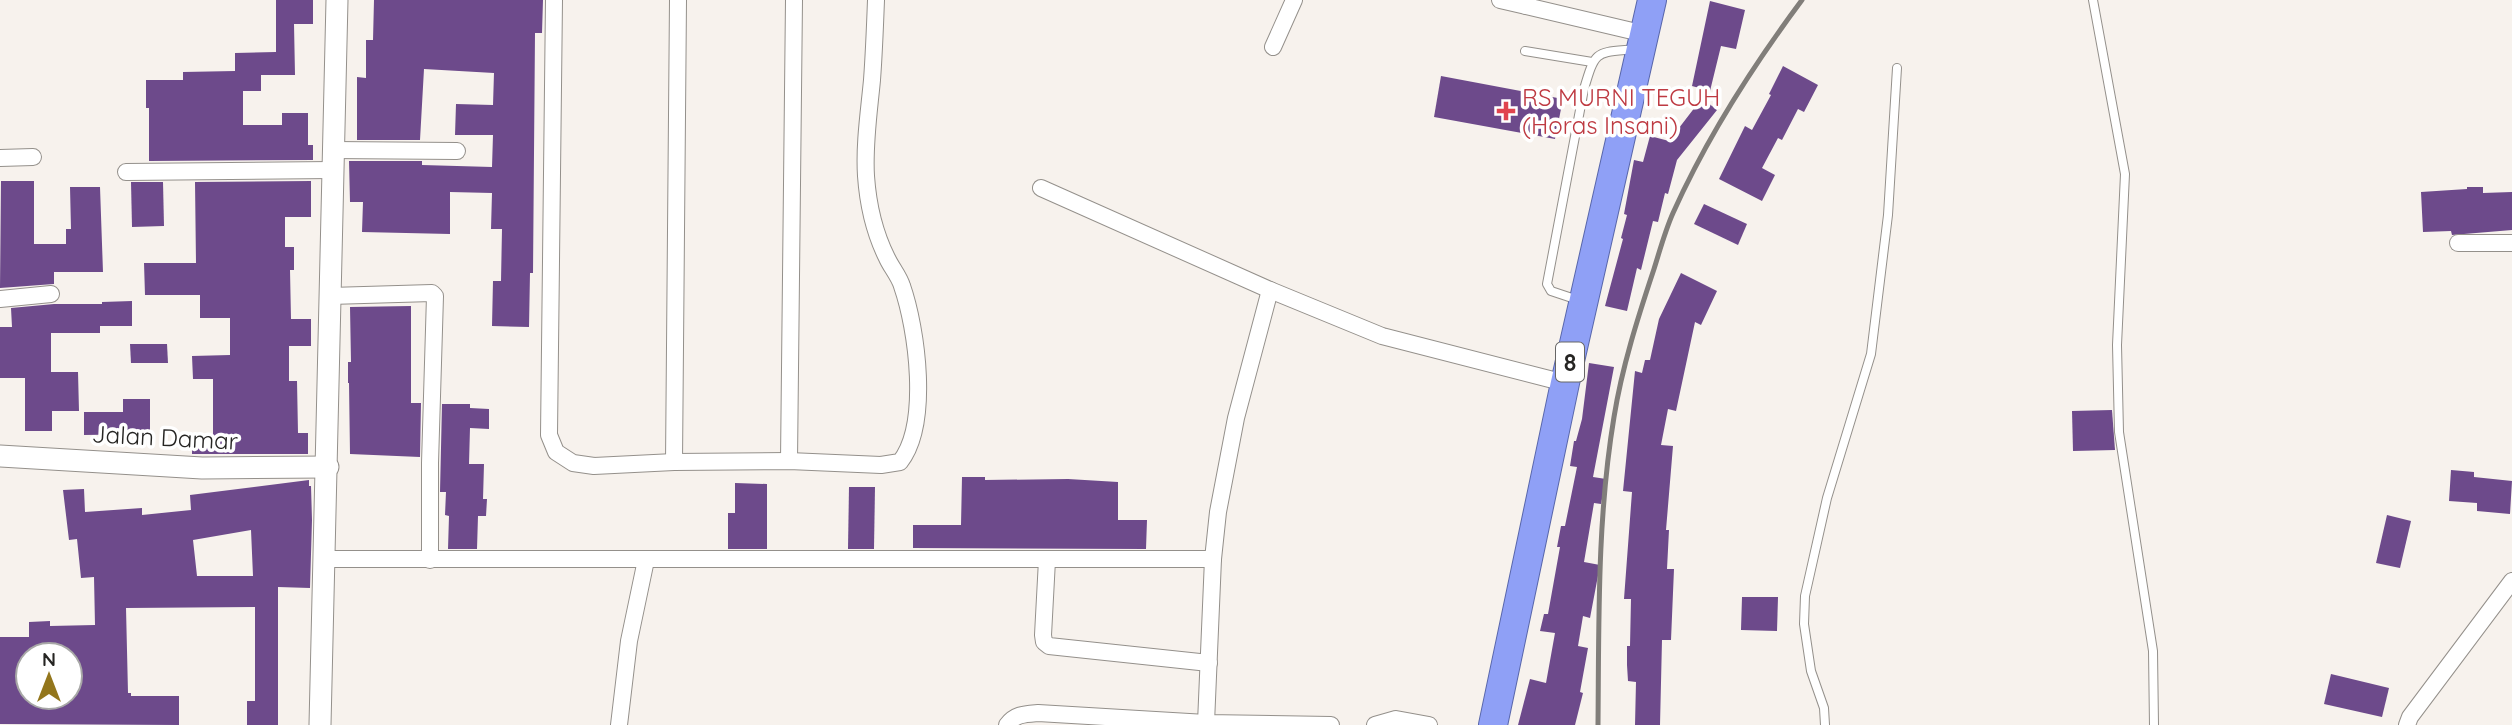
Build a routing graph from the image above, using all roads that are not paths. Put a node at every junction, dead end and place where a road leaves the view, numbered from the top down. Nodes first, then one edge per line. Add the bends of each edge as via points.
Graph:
1 (554, 0) edge
2 (678, 0) edge
3 (794, 0) edge
4 (876, 0) edge
5 (1294, 0) edge
6 (1500, 0) edge
7 (1652, 0) edge
8 (2093, 0) edge
9 (1527, 3) edge
10 (340, 6) edge
11 (1643, 41) junction
12 (1273, 47) dead end
13 (1525, 51) dead end
14 (1592, 62) junction
15 (1896, 68) dead end
16 (457, 151) dead end
17 (33, 157) dead end
18 (0, 158) edge
19 (332, 160) junction
20 (126, 172) dead end
21 (1041, 188) dead end
22 (2458, 243) dead end
23 (2512, 243) edge
24 (1270, 290) junction
25 (51, 294) dead end
26 (330, 296) junction
27 (0, 299) edge
28 (1584, 302) junction
29 (1565, 383) junction
30 (0, 456) edge
31 (789, 461) junction
32 (674, 462) junction
33 (328, 467) junction
34 (325, 559) junction
35 (1213, 559) junction
36 (430, 560) junction
37 (646, 560) junction
38 (1047, 560) junction
39 (2512, 581) edge
40 (1209, 663) junction
41 (1206, 723) junction
42 (1271, 724) edge
43 (320, 725) edge
44 (619, 725) edge
45 (1007, 725) edge
46 (1331, 725) edge
47 (1375, 725) edge
48 (1429, 725) edge
49 (1493, 725) edge
50 (1825, 725) edge
51 (2154, 725) edge
52 (2407, 725) edge

1 - 32 street via 549,435 556,452 573,463
2 - 32 street
3 - 31 street
4 - 31 street via 866,176 874,230 910,312 915,426 908,453 893,465
5 - 12 street
6 - 9 street
7 - 11 highway, 8
8 - 51 lane via 2125,174 2117,345 2119,432 2153,651
9 - 11 street
10 - 19 street
11 - 14 lane via 1597,55
11 - 28 highway, 8
13 - 14 lane
14 - 28 lane via 1547,284 1558,295
15 - 50 lane via 1888,215 1871,354 1827,498 1805,596 1807,648
16 - 19 street
17 - 18 street
19 - 20 street
19 - 26 street
21 - 24 street
22 - 23 street
24 - 29 street via 1382,336
24 - 35 street via 1236,418
25 - 27 street
26 - 33 street
26 - 36 street via 436,296
28 - 29 highway, 8
29 - 49 highway, 8
30 - 33 street, Jalan Damar via 202,468
31 - 32 street
33 - 34 street
34 - 36 street
34 - 43 street
35 - 38 street
35 - 40 street
36 - 37 street
37 - 38 street
37 - 44 street via 629,640
38 - 40 street via 1043,635 1049,646
39 - 52 street
40 - 41 street
41 - 42 street
41 - 45 street via 1038,713 1022,714
42 - 46 street
47 - 48 street via 1396,719

